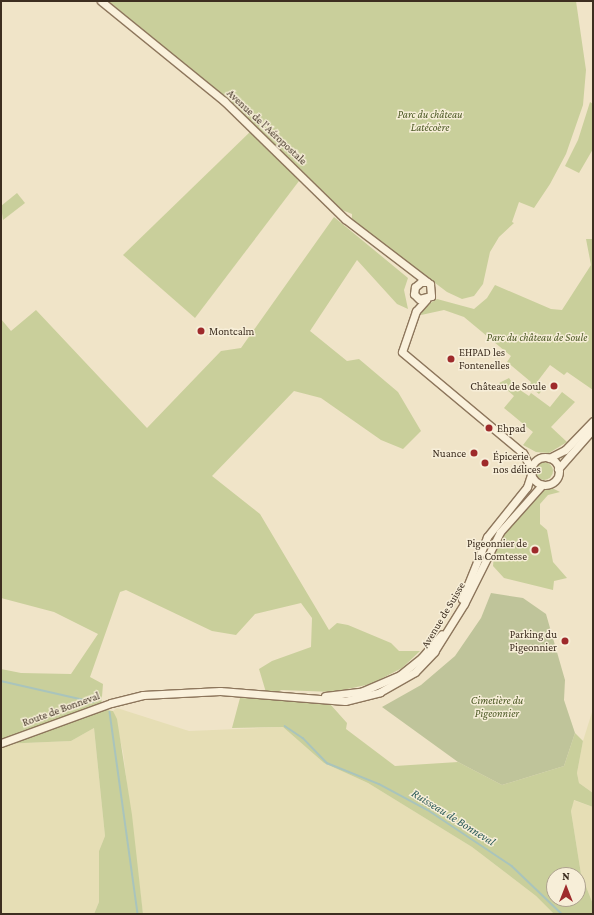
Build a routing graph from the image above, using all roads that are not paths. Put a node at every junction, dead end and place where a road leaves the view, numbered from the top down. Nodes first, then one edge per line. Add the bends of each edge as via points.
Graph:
1 (101, 1) edge
2 (414, 272) junction
3 (427, 282) junction
4 (415, 287) junction
5 (416, 297) junction
6 (426, 300) junction
7 (416, 311) junction
8 (593, 421) edge
9 (593, 429) edge
10 (523, 453) junction
11 (540, 458) junction
12 (549, 458) junction
13 (558, 469) junction
14 (531, 472) junction
15 (542, 485) junction
16 (298, 696) junction
17 (130, 697) joint
18 (1, 743) edge

1 - 2 street, Avenue de l'Aéropostale via 224,101 345,219
2 - 3 street, Avenue de l'Aéropostale
2 - 4 street
3 - 4 street via 421,282
3 - 6 street via 432,292
4 - 5 street
5 - 6 street
5 - 7 street
6 - 7 street
7 - 10 street via 402,352
8 - 12 street via 565,450
9 - 13 street
10 - 11 street
10 - 14 street
11 - 12 street
11 - 14 street
12 - 13 street
13 - 15 street via 554,481
14 - 15 street
14 - 16 street, Avenue de Suisse via 527,487 487,538 452,619 422,657 400,675 372,688 341,695
15 - 16 street, Avenue de Suisse via 500,532 455,621 434,652 415,672 380,692 357,700
16 - 17 street, Avenue de Suisse via 220,691
17 - 18 street, Route de Bonneval

